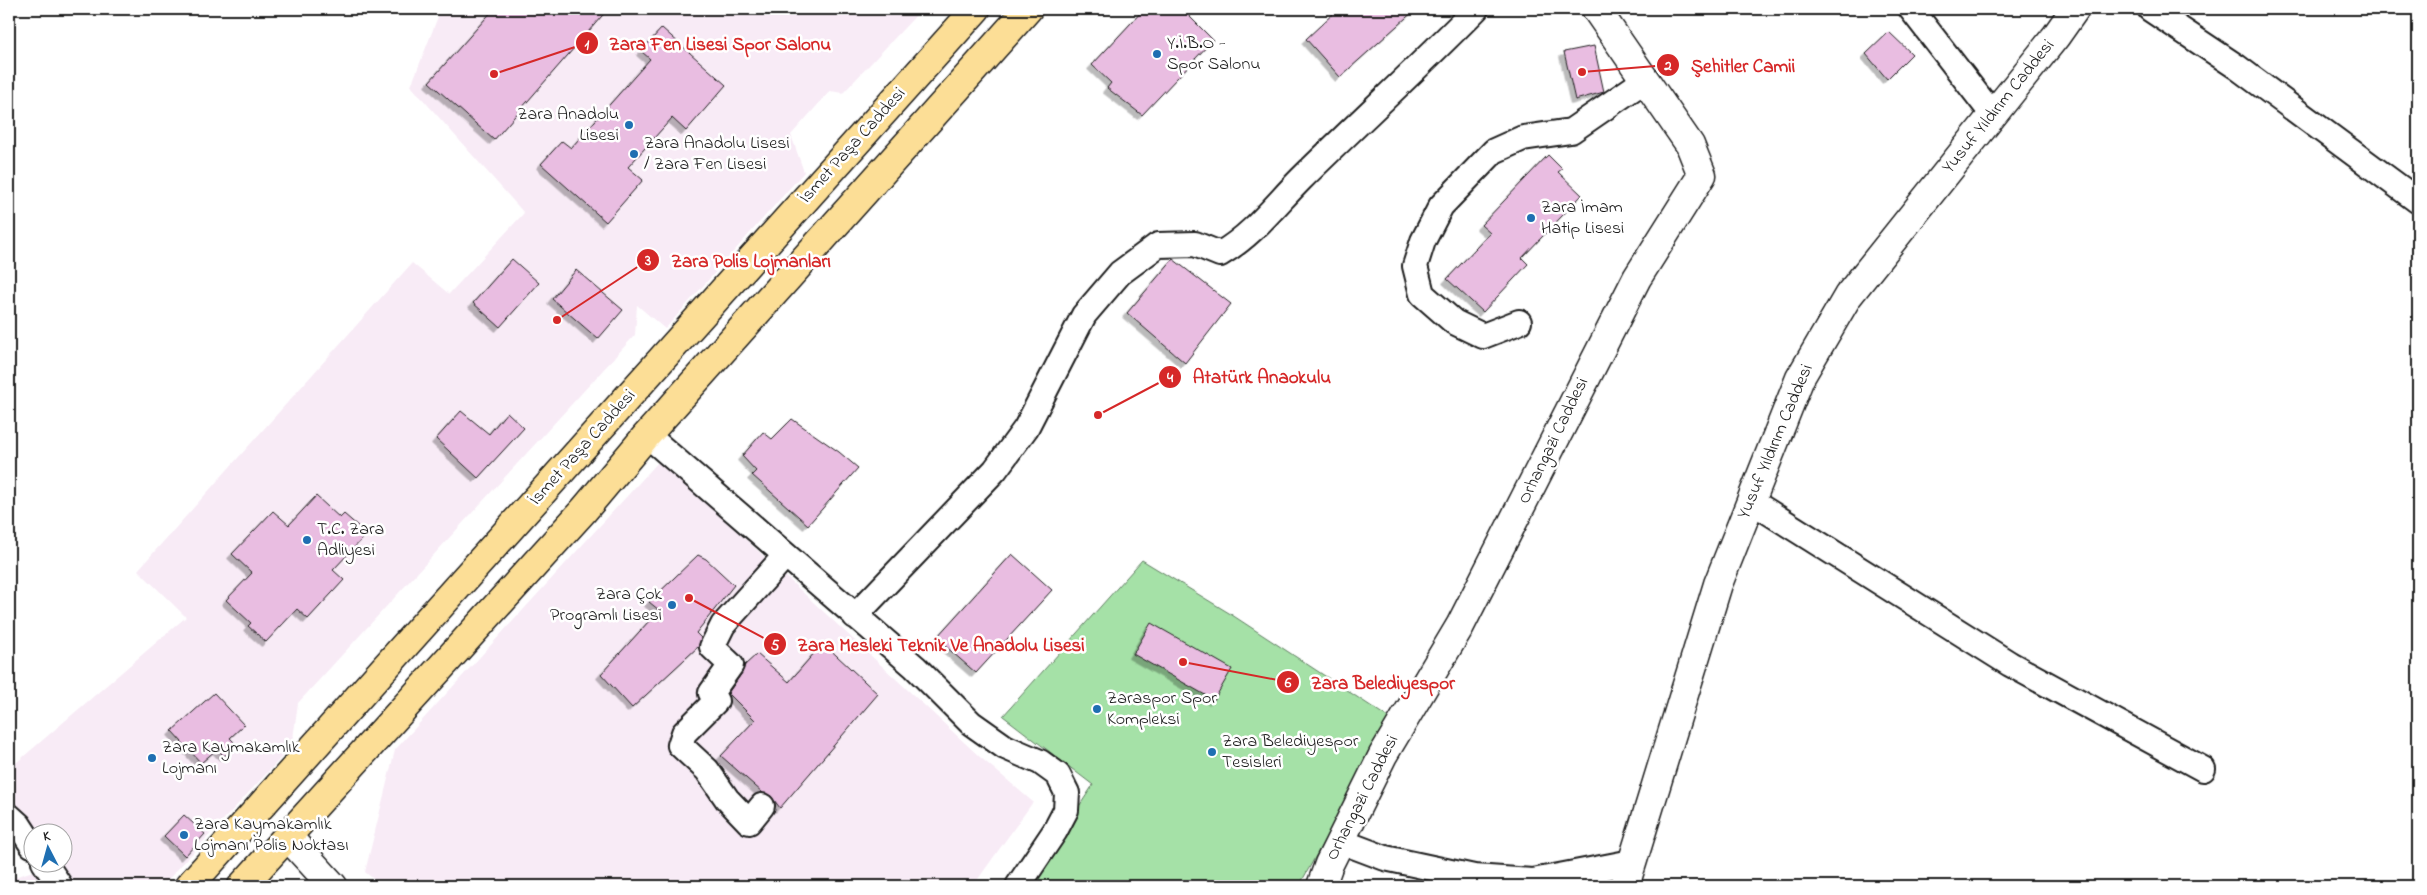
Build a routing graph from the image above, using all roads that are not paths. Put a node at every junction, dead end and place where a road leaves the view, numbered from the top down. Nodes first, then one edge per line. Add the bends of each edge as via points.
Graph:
1 (976, 9) edge
2 (1028, 9) edge
3 (1476, 9) edge
4 (1596, 9) edge
5 (1911, 9) edge
6 (2075, 9) edge
7 (2150, 9) edge
8 (1645, 80) junction
9 (1993, 115) junction
10 (2418, 201) edge
11 (1519, 322) dead end
12 (647, 435) junction
13 (1751, 501) junction
14 (785, 556) junction
15 (855, 616) junction
16 (2203, 769) dead end
17 (762, 806) dead end
18 (9, 816) edge
19 (22, 830) edge
20 (288, 837) junction
21 (1340, 841) junction
22 (51, 872) edge
23 (1628, 874) edge
24 (60, 886) edge
25 (189, 886) edge
26 (242, 886) edge
27 (333, 886) edge
28 (1018, 886) edge
29 (1321, 886) edge

1 - 25 highway, İsmet Paşa Caddesi
2 - 12 highway
3 - 15 street via 1240,243 1220,254 1195,244 1158,245 1120,273 1084,315 1026,428 995,470
4 - 8 street, Orhangazi Caddesi
5 - 9 street
6 - 9 street, Yusuf Yıldırım Caddesi
7 - 10 street via 2237,67
8 - 11 street via 1571,131 1523,138 1494,150 1436,214 1415,266 1422,294 1454,322 1483,336
8 - 21 street, Orhangazi Caddesi via 1690,145 1702,175 1637,278 1460,626 1383,755
9 - 13 street, Yusuf Yıldırım Caddesi via 1848,296 1800,378
12 - 14 street
12 - 20 highway via 584,510
13 - 16 street via 2010,664
13 - 23 street, Yusuf Yıldırım Caddesi via 1718,584
14 - 15 street
14 - 17 street via 724,625 712,647 731,665 711,693 716,701 684,733 680,745 708,770 727,799 749,822
15 - 28 street via 915,667 971,723 1005,747 1040,762 1058,775 1067,793 1066,810
18 - 19 street
20 - 26 highway
20 - 27 street
21 - 23 street via 1385,858 1474,878 1533,881
21 - 29 street, Orhangazi Caddesi
22 - 24 street

